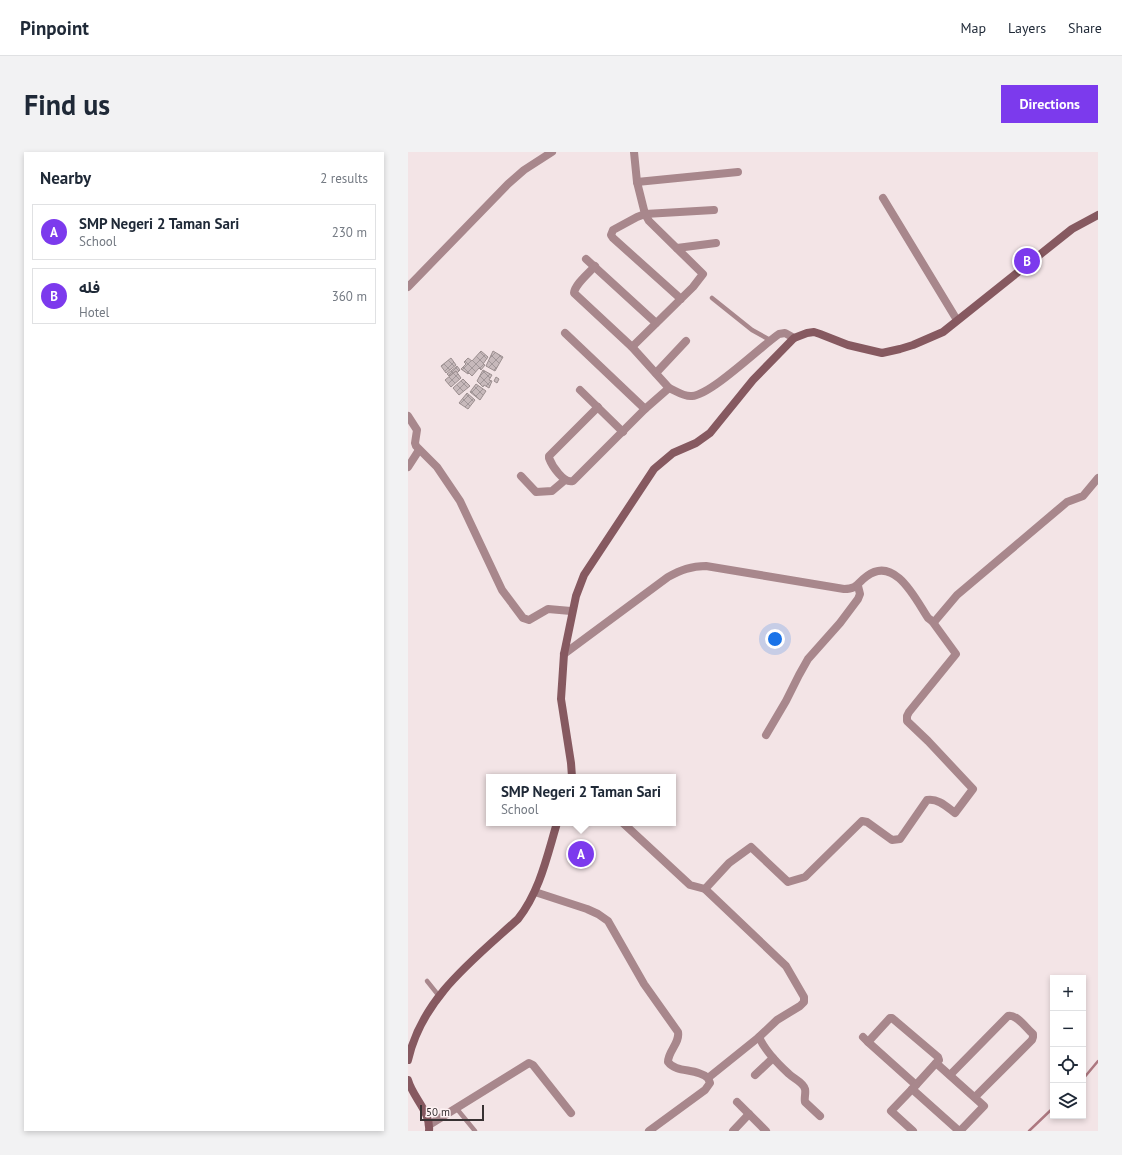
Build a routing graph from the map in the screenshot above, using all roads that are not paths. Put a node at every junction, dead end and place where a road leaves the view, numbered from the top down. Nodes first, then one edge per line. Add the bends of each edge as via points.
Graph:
1 (552, 152) edge
2 (634, 152) edge
3 (738, 172) dead end
4 (637, 182) junction
5 (883, 198) dead end
6 (714, 210) dead end
7 (645, 214) junction
8 (1098, 215) edge
9 (716, 243) dead end
10 (677, 248) junction
11 (586, 259) dead end
12 (595, 266) junction
13 (408, 287) edge
14 (712, 298) dead end
15 (681, 299) junction
16 (957, 320) junction
17 (656, 323) junction
18 (565, 333) dead end
19 (794, 338) junction
20 (770, 340) junction
21 (686, 342) dead end
22 (632, 347) junction
23 (656, 374) junction
24 (669, 388) junction
25 (580, 390) dead end
26 (598, 407) junction
27 (645, 409) junction
28 (408, 416) edge
29 (623, 432) junction
30 (419, 450) junction
31 (408, 466) edge
32 (521, 476) dead end
33 (1098, 478) edge
34 (565, 480) junction
35 (858, 586) junction
36 (571, 611) junction
37 (932, 622) junction
38 (564, 654) junction
39 (766, 735) dead end
40 (572, 774) edge
41 (556, 826) edge
42 (626, 826) edge
43 (705, 889) junction
44 (536, 892) junction
45 (427, 981) dead end
46 (439, 996) junction
47 (759, 1037) junction
48 (773, 1058) junction
49 (408, 1060) edge
50 (936, 1063) junction
51 (755, 1075) dead end
52 (950, 1075) junction
53 (708, 1078) junction
54 (408, 1081) edge
55 (914, 1087) junction
56 (975, 1098) junction
57 (737, 1102) dead end
58 (457, 1109) junction
59 (571, 1113) dead end
60 (749, 1114) junction
61 (820, 1116) dead end
62 (429, 1128) edge
63 (475, 1131) edge
64 (649, 1131) edge
65 (733, 1131) edge
66 (766, 1131) edge
67 (913, 1131) edge
68 (960, 1131) edge

1 - 13 street via 508,184
2 - 4 street
3 - 4 street
4 - 7 street
5 - 16 street
6 - 7 street
7 - 10 street
7 - 15 street via 613,230 611,235
8 - 16 street via 1072,230
9 - 10 street
10 - 15 street via 703,274
11 - 12 street
12 - 17 street
12 - 22 street via 574,293
14 - 20 lane via 752,330
15 - 17 street
16 - 19 street via 943,332 914,345 889,352 875,352 855,347 814,332
17 - 22 street
18 - 27 street
19 - 20 street via 785,333
19 - 36 street via 753,380 715,427 703,438 673,453 654,469 584,575
20 - 24 street via 705,391 693,396
21 - 23 street
22 - 23 street
23 - 24 street
24 - 27 street
25 - 26 street
26 - 29 street
26 - 34 street via 549,458
27 - 29 street
28 - 30 street via 417,430 415,443
29 - 34 street via 574,481
30 - 31 street
30 - 36 street via 437,467 460,501 502,590 523,618 529,620 548,609
32 - 34 street via 536,492 552,491
33 - 37 street via 1083,496 1067,502 957,595 936,621
35 - 37 street via 878,571 892,572 904,582
35 - 38 street via 844,589 706,566 686,568 668,577
35 - 39 street via 858,599 808,659
36 - 38 street
37 - 43 street via 956,654 907,716 906,721 973,789 956,813 940,802 927,800 900,839 892,840 862,821 805,877 788,882 750,847 729,863
38 - 40 street via 561,700
41 - 44 street
42 - 43 street via 690,886
43 - 47 street via 786,966 804,997 804,1002 800,1006 782,1016
44 - 46 street via 518,919
44 - 53 street via 587,909 608,921 641,978 678,1032 668,1062 673,1067 701,1073
45 - 46 lane
46 - 49 street via 416,1036
47 - 48 street
47 - 53 street
48 - 51 street
48 - 61 street via 801,1083 806,1092 805,1102
50 - 52 street
50 - 55 street
50 - 55 street via 938,1057 892,1018 866,1040
52 - 56 street
52 - 56 street via 1008,1016 1015,1017 1034,1037
53 - 64 street via 710,1083 704,1090
54 - 62 street via 426,1114
55 - 67 street via 891,1111
55 - 68 street
56 - 68 street via 984,1106
57 - 60 street
58 - 59 street via 528,1063 533,1065
58 - 62 street
58 - 63 lane
60 - 65 street
60 - 66 street

